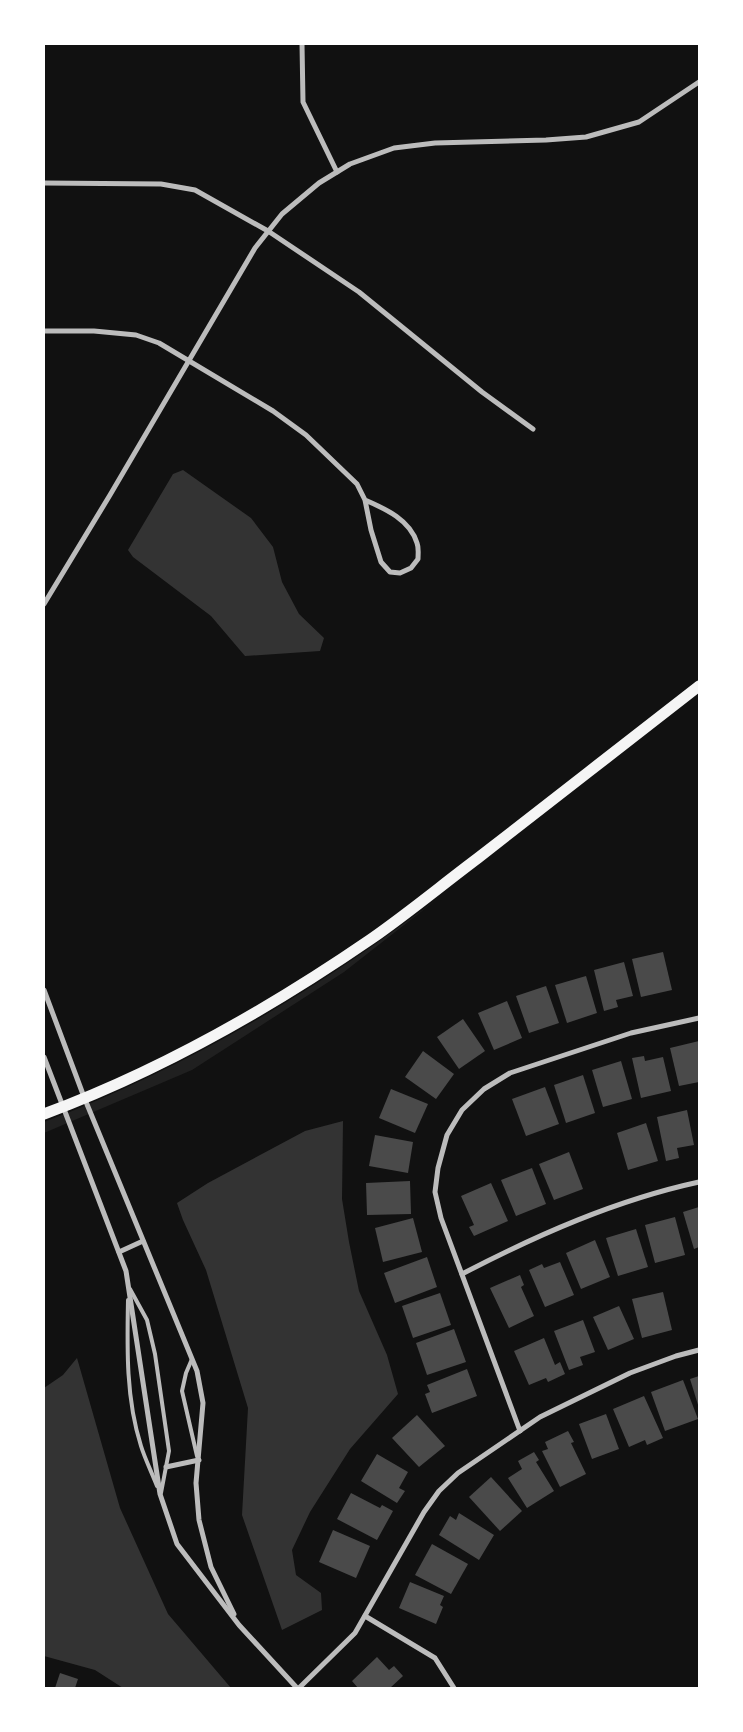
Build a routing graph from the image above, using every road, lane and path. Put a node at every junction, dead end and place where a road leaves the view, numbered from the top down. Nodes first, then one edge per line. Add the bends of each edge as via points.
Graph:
1 (302, 44) edge
2 (699, 82) edge
3 (337, 172) junction
4 (44, 184) edge
5 (268, 231) junction
6 (44, 331) edge
7 (188, 361) junction
8 (533, 429) dead end
9 (365, 500) junction
10 (44, 604) edge
11 (699, 686) edge
12 (44, 990) edge
13 (699, 1018) edge
14 (44, 1057) edge
15 (84, 1097) junction
16 (63, 1106) junction
17 (44, 1114) edge
18 (699, 1182) edge
19 (143, 1241) junction
20 (119, 1252) junction
21 (462, 1274) junction
22 (129, 1287) junction
23 (699, 1350) edge
24 (192, 1358) junction
25 (520, 1430) junction
26 (199, 1460) junction
27 (166, 1467) junction
28 (160, 1494) junction
29 (365, 1616) junction
30 (240, 1626) junction
31 (298, 1688) edge
32 (454, 1688) edge

1 - 3 street via 303,102
2 - 3 street via 639,122 586,137 435,143 394,148
3 - 5 street via 318,183 282,214
4 - 5 street via 161,184 194,190
5 - 7 street
5 - 8 street via 359,292
6 - 7 street via 136,335 159,343
7 - 9 street via 273,411 306,435 357,484
7 - 10 street
9 - 9 street via 381,562 390,572 400,573 411,568 418,559 418,544 411,529 390,511
11 - 15 main road via 364,944 306,983 224,1030
12 - 15 street
13 - 21 street via 631,1033 510,1073 484,1089 462,1110 447,1135 435,1192
14 - 16 street
15 - 16 main road
15 - 19 street
16 - 17 main road
16 - 20 street
18 - 21 street via 598,1212
19 - 20 street
19 - 24 street
20 - 22 street
21 - 25 street
22 - 27 lane via 147,1320 155,1354 169,1450
22 - 28 street
22 - 28 lane via 127,1362 132,1407 141,1446
23 - 25 street via 630,1373
24 - 26 street via 203,1403
24 - 26 lane via 182,1391
25 - 29 street via 458,1473 439,1491
26 - 27 street
26 - 30 street via 196,1483 199,1520 211,1567
27 - 28 lane
28 - 30 street via 177,1544
29 - 31 street via 355,1633
29 - 32 street via 435,1658
30 - 31 street

